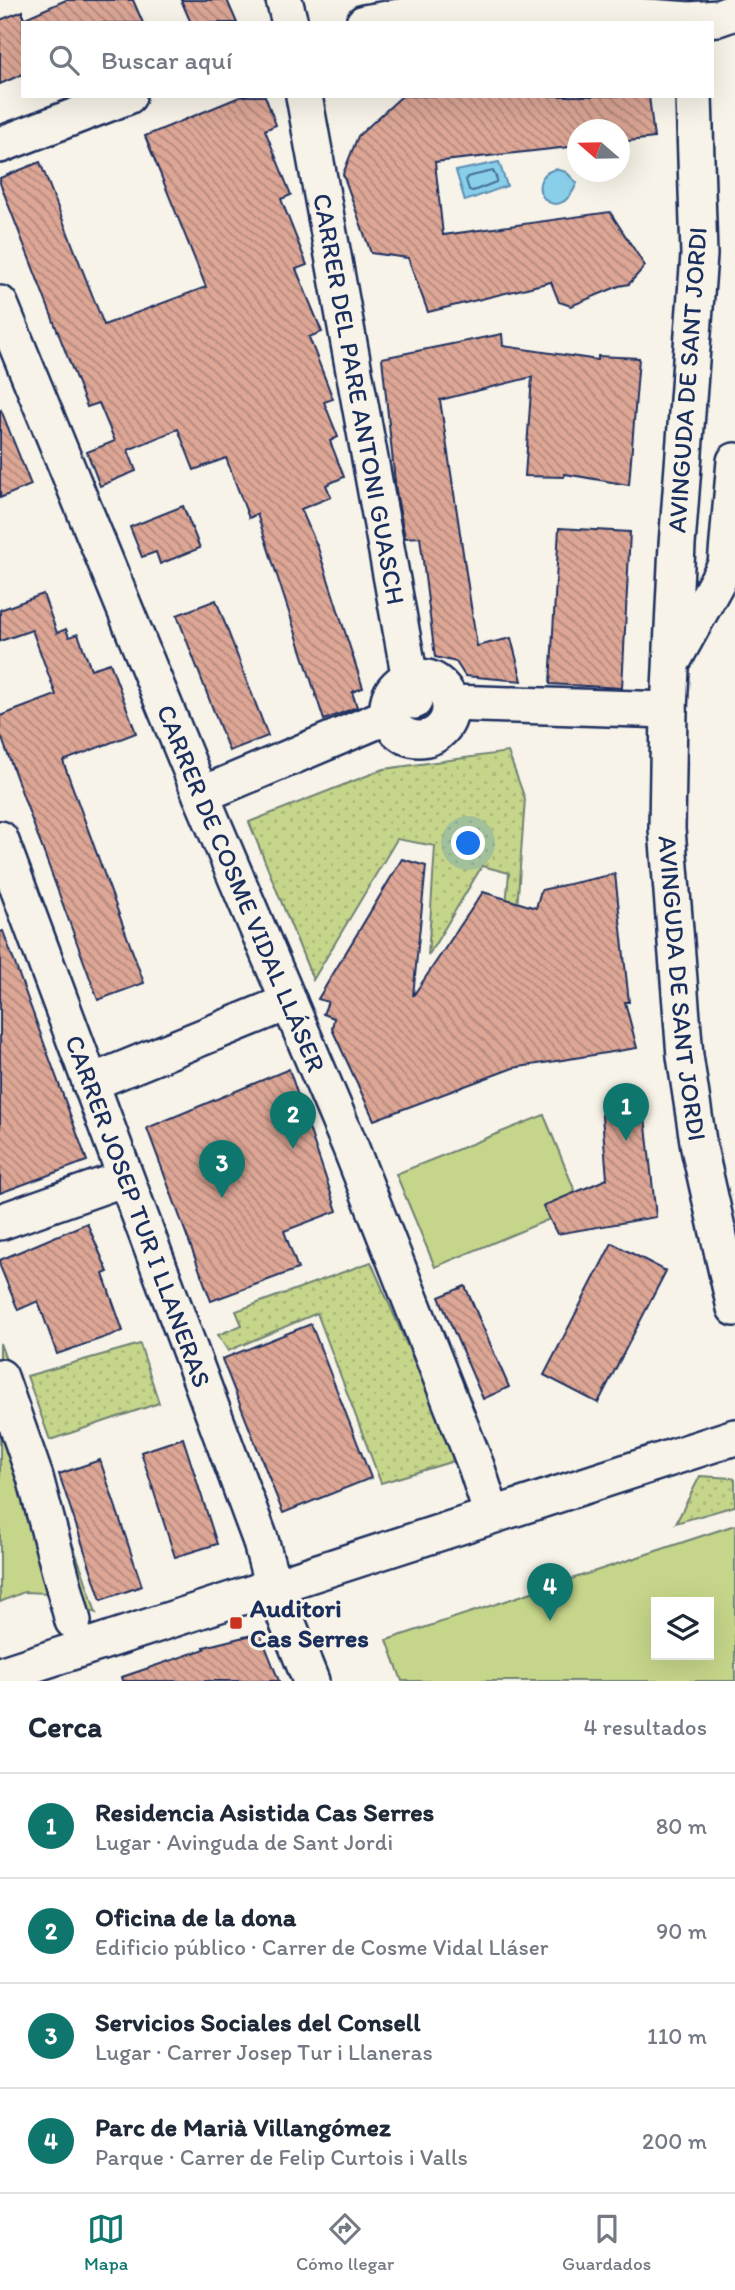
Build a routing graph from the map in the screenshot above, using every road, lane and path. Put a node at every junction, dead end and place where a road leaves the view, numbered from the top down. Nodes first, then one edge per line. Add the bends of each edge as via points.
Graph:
1 (284, 0) edge
2 (735, 12) edge
3 (688, 14) edge
4 (289, 21) edge
5 (376, 21) edge
6 (123, 98) edge
7 (304, 98) edge
8 (694, 98) edge
9 (0, 145) edge
10 (0, 304) edge
11 (735, 461) edge
12 (731, 572) edge
13 (672, 663) junction
14 (404, 698) junction
15 (450, 703) junction
16 (669, 710) junction
17 (201, 794) junction
18 (0, 839) edge
19 (289, 1002) junction
20 (90, 1083) junction
21 (125, 1178) junction
22 (0, 1222) edge
23 (735, 1308) edge
24 (0, 1377) edge
25 (735, 1437) edge
26 (492, 1515) junction
27 (273, 1586) junction
28 (73, 1621) dead end
29 (0, 1675) edge
30 (311, 1681) edge

1 - 4 street
2 - 3 street via 719,18
3 - 5 street via 411,15
6 - 9 street
7 - 14 street, CARRER DEL PARE ANTONI GUASCH
8 - 13 street, AVINGUDA DE SANT JORDI via 699,255
10 - 17 street, CARRER DE COSME VIDAL LLÁSER
11 - 12 street, AVINGUDA DE SANT JORDI
12 - 13 street, AVINGUDA DE SANT JORDI
13 - 16 street, AVINGUDA DE SANT JORDI
14 - 15 street via 428,677 443,686
14 - 15 street via 394,727 414,739 426,739 445,726
14 - 17 street
15 - 16 street
16 - 23 street, AVINGUDA DE SANT JORDI via 667,829 685,1056 699,1148
17 - 19 street, CARRER DE COSME VIDAL LLÁSER
18 - 20 street, CARRER JOSEP TUR I LLANERAS
19 - 20 street
19 - 26 street, CARRER DE COSME VIDAL LLÁSER
20 - 21 street, CARRER JOSEP TUR I LLANERAS
21 - 22 street
21 - 27 street, CARRER JOSEP TUR I LLANERAS via 260,1539
24 - 28 street via 35,1477
25 - 26 street
26 - 27 street
27 - 29 street
27 - 30 street, CARRER JOSEP TUR I LLANERAS

